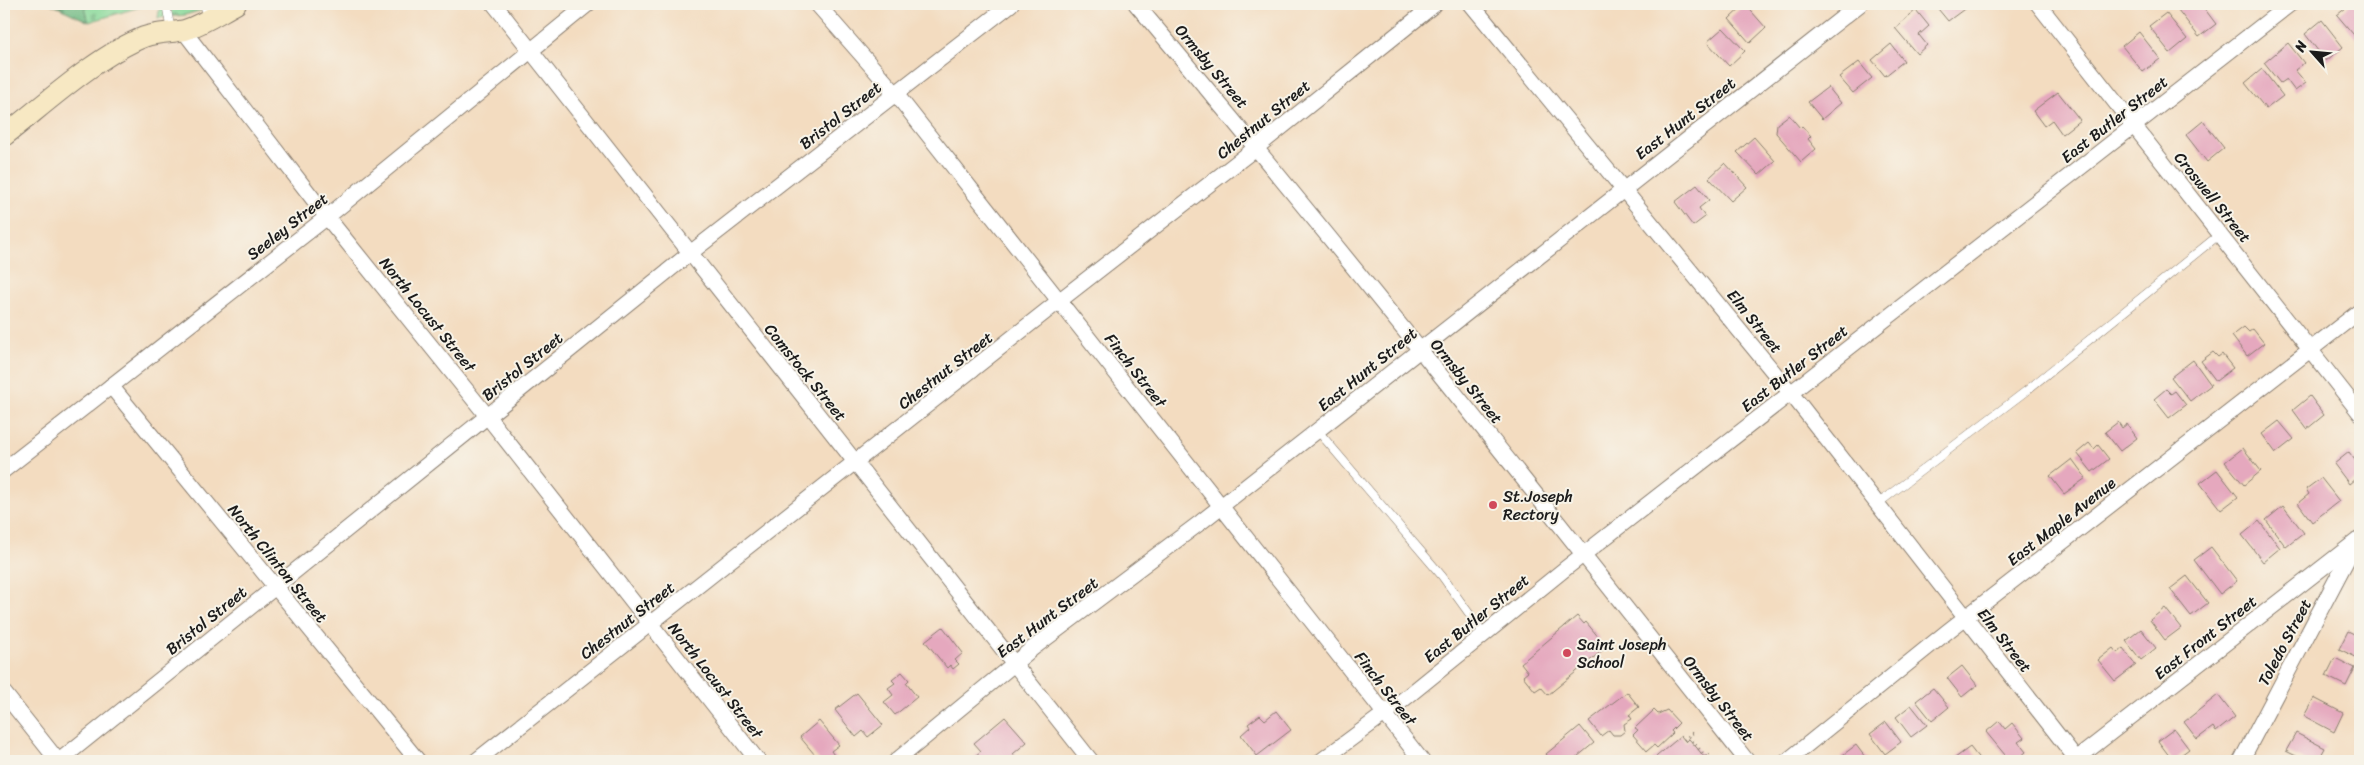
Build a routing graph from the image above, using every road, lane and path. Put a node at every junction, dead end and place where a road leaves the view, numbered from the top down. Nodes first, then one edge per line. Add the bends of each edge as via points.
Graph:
1 (166, 4) edge
2 (236, 4) edge
3 (494, 4) edge
4 (588, 4) edge
5 (817, 4) edge
6 (1010, 4) edge
7 (1136, 4) edge
8 (1435, 4) edge
9 (1471, 4) edge
10 (1860, 4) edge
11 (2038, 4) edge
12 (2290, 4) edge
13 (206, 12) edge
14 (177, 30) junction
15 (531, 51) junction
16 (896, 94) junction
17 (2134, 126) junction
18 (4, 136) edge
19 (1257, 147) junction
20 (1624, 188) junction
21 (327, 217) junction
22 (2221, 233) junction
23 (690, 254) junction
24 (1059, 301) junction
25 (2360, 311) edge
26 (1419, 349) junction
27 (2311, 350) junction
28 (111, 386) junction
29 (1790, 392) junction
30 (2360, 413) edge
31 (488, 417) junction
32 (1318, 430) junction
33 (856, 463) junction
34 (4, 470) edge
35 (1876, 505) junction
36 (1220, 506) junction
37 (2359, 539) edge
38 (1584, 555) junction
39 (275, 586) junction
40 (1966, 618) junction
41 (650, 624) junction
42 (1484, 634) junction
43 (1014, 663) junction
44 (4, 693) edge
45 (1384, 713) junction
46 (1696, 731) dead end
47 (1688, 737) junction
48 (1684, 740) dead end
49 (1712, 752) dead end
50 (1706, 757) junction
51 (58, 761) edge
52 (418, 761) edge
53 (476, 761) edge
54 (758, 761) edge
55 (896, 761) edge
56 (1091, 761) edge
57 (1321, 761) edge
58 (1422, 761) edge
59 (1701, 761) edge
60 (1747, 761) edge
61 (1786, 761) edge
62 (2076, 761) edge
63 (2240, 761) edge

1 - 14 lane
2 - 13 street
3 - 15 street, Comstock Street
4 - 15 street, Seeley Street
5 - 16 street, Finch Street
6 - 16 street, Bristol Street
7 - 19 street, Ormsby Street
8 - 19 street, Chestnut Street
9 - 20 street, Elm Street
10 - 20 street, East Hunt Street
11 - 17 street, Croswell Street
12 - 17 street, East Butler Street
13 - 14 street
14 - 18 street via 145,37 96,64
14 - 21 street, North Locust Street
15 - 21 street, Seeley Street
15 - 23 street, Comstock Street
16 - 23 street, Bristol Street
16 - 24 street, Finch Street
17 - 22 street, Croswell Street
17 - 29 street, East Butler Street
19 - 24 street, Chestnut Street
19 - 26 street, Ormsby Street
20 - 26 street, East Hunt Street
20 - 29 street, Elm Street
21 - 28 street, Seeley Street
21 - 31 street, North Locust Street
22 - 27 street, Croswell Street
22 - 35 lane via 2026,391
23 - 31 street, Bristol Street
23 - 33 street, Comstock Street
24 - 33 street, Chestnut Street
24 - 36 street, Finch Street
25 - 27 street, East Maple Avenue
26 - 32 street, East Hunt Street
26 - 38 street, Ormsby Street
27 - 30 street, Croswell Street
27 - 40 street, East Maple Avenue
28 - 34 street, Seeley Street
28 - 39 street, North Clinton Street
29 - 35 street, Elm Street
29 - 38 street, East Butler Street
31 - 39 street, Bristol Street
31 - 41 street, North Locust Street
32 - 36 street, East Hunt Street
32 - 42 lane via 1442,576
33 - 41 street, Chestnut Street
33 - 43 street, Comstock Street
35 - 40 street, Elm Street
36 - 43 street, East Hunt Street
36 - 45 street, Finch Street
37 - 62 street, East Front Street
37 - 63 street, Toledo Street
38 - 42 street, East Butler Street
38 - 60 street, Ormsby Street
39 - 51 street, Bristol Street
39 - 52 street, North Clinton Street
40 - 61 street, East Maple Avenue
40 - 62 street, Elm Street
41 - 53 street, Chestnut Street
41 - 54 street, North Locust Street
42 - 45 street, East Butler Street
43 - 55 street, East Hunt Street
43 - 56 street, Comstock Street
44 - 51 street
45 - 57 street, East Butler Street
45 - 58 street, Finch Street
46 - 47 path
47 - 48 path
47 - 50 path
49 - 50 path
50 - 59 path

